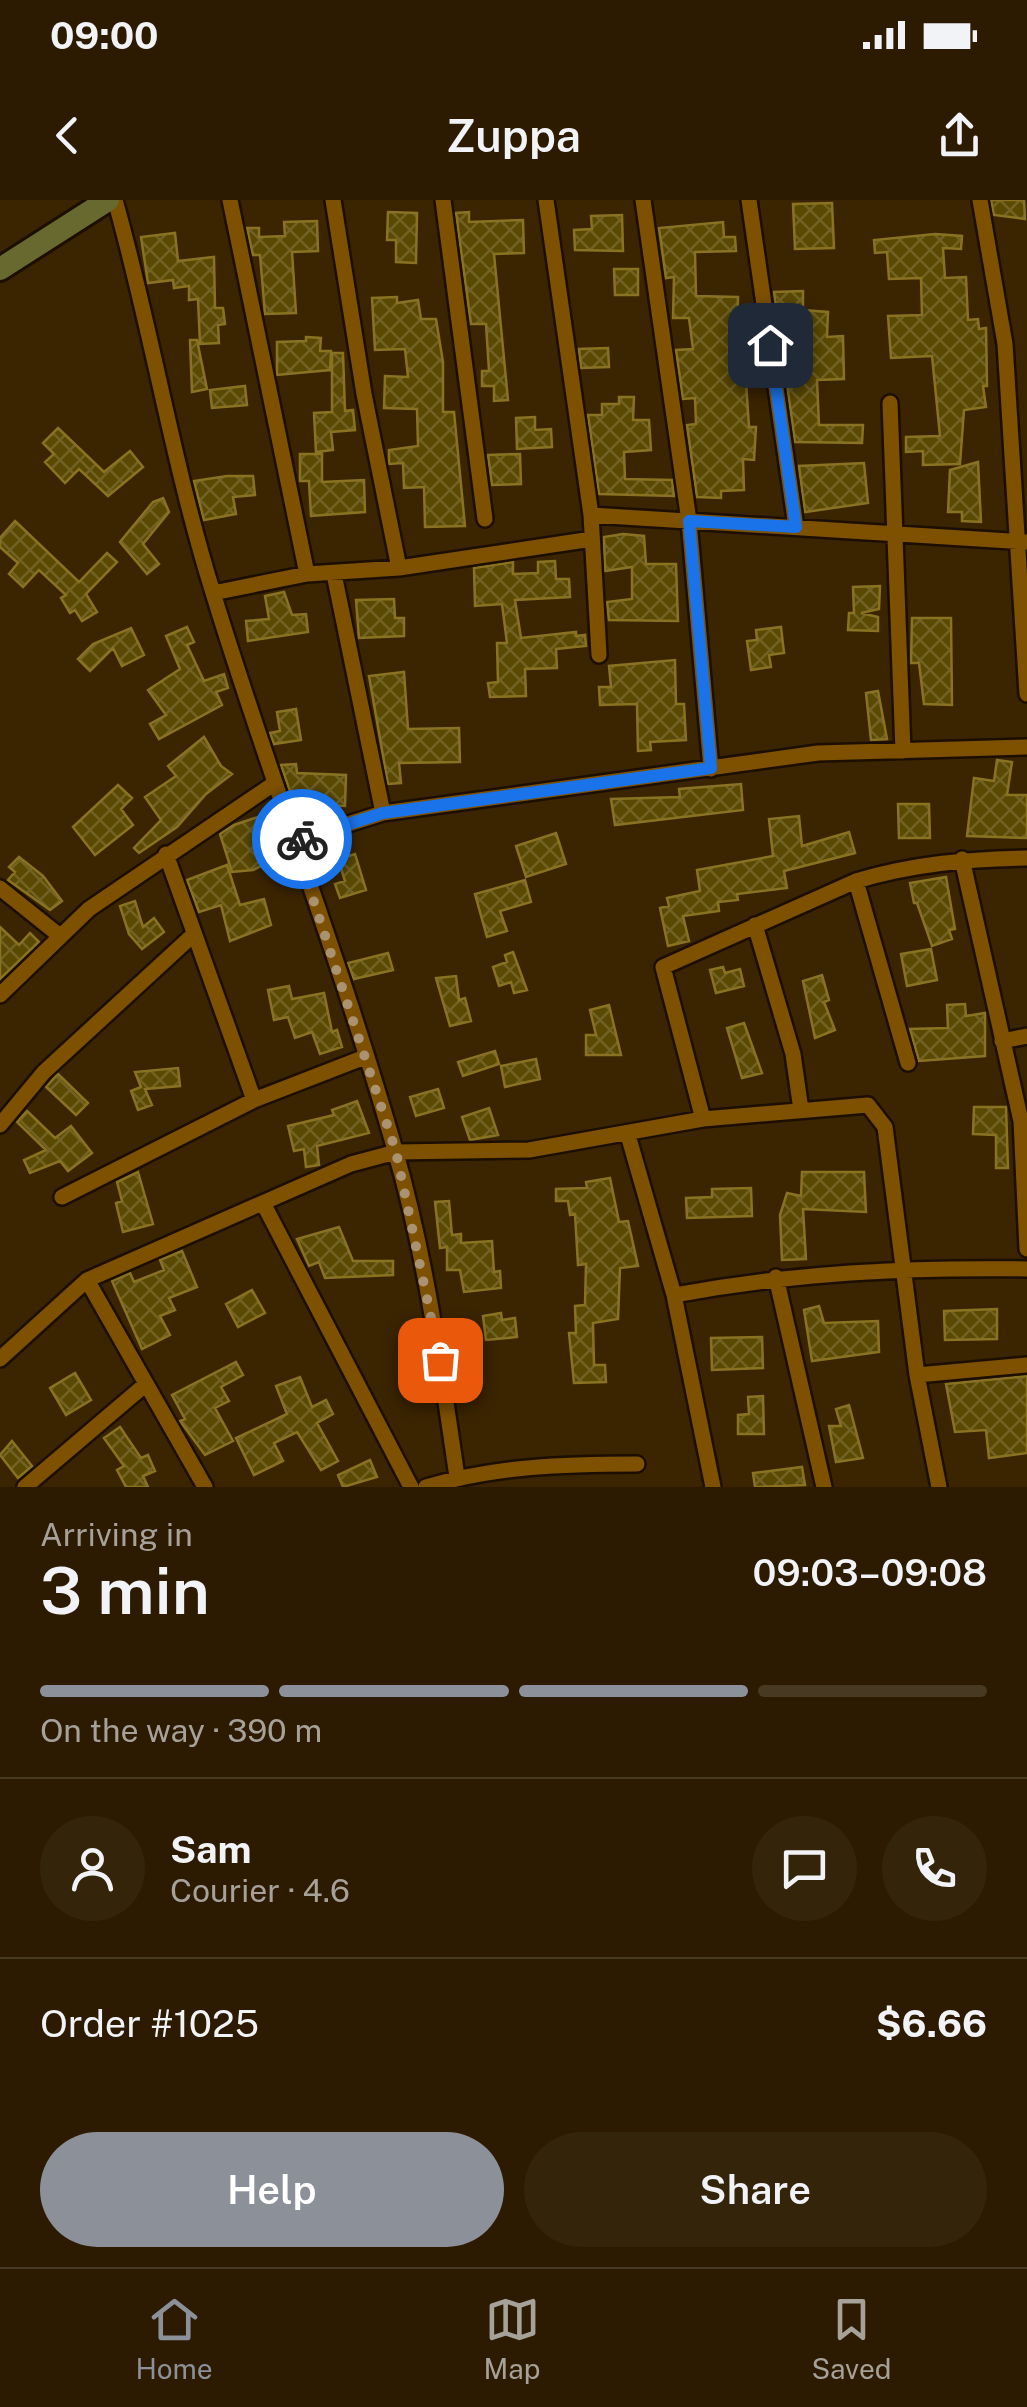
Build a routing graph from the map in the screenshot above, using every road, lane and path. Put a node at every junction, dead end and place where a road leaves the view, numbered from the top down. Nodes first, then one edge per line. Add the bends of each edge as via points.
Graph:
1 (112, 200) edge
2 (230, 200) edge
3 (333, 200) edge
4 (443, 200) edge
5 (546, 200) edge
6 (643, 200) edge
7 (749, 200) edge
8 (980, 200) edge
9 (0, 268) edge
10 (890, 403) dead end
11 (591, 515) junction
12 (486, 519) dead end
13 (689, 521) junction
14 (796, 527) junction
15 (893, 533) junction
16 (592, 539) junction
17 (1022, 541) edge
18 (399, 568) junction
19 (307, 574) junction
20 (334, 574) junction
21 (213, 593) junction
22 (599, 655) dead end
23 (1027, 694) edge
24 (1027, 746) edge
25 (903, 750) junction
26 (711, 768) junction
27 (275, 783) junction
28 (383, 813) junction
29 (294, 841) junction
30 (166, 854) junction
31 (1027, 858) edge
32 (962, 859) junction
33 (856, 880) junction
34 (0, 888) edge
35 (755, 925) junction
36 (193, 935) junction
37 (60, 936) junction
38 (0, 995) edge
39 (1027, 1036) edge
40 (1002, 1041) junction
41 (365, 1057) junction
42 (908, 1063) dead end
43 (254, 1100) junction
44 (802, 1110) junction
45 (703, 1119) junction
46 (0, 1125) edge
47 (628, 1134) junction
48 (396, 1152) junction
49 (62, 1197) dead end
50 (263, 1202) junction
51 (1027, 1249) edge
52 (906, 1267) junction
53 (1027, 1270) edge
54 (776, 1276) junction
55 (87, 1280) junction
56 (674, 1294) junction
57 (0, 1359) edge
58 (1027, 1365) edge
59 (917, 1374) junction
60 (146, 1384) junction
61 (637, 1464) dead end
62 (457, 1478) junction
63 (25, 1487) edge
64 (205, 1487) edge
65 (411, 1487) edge
66 (426, 1487) edge
67 (713, 1487) edge
68 (824, 1487) edge
69 (939, 1487) edge

1 - 9 street
1 - 21 street
2 - 19 street
3 - 18 street
4 - 12 street
5 - 11 street
6 - 13 street
7 - 14 street
8 - 17 street via 1005,344
10 - 15 street
11 - 13 street
11 - 16 street
13 - 14 street
13 - 26 street
14 - 15 street
15 - 17 street
15 - 25 street
16 - 18 street
16 - 22 street
17 - 23 street
18 - 20 street
19 - 20 street
19 - 21 street
20 - 28 street
21 - 27 street
24 - 25 street
25 - 26 street
26 - 28 street
27 - 29 street
27 - 30 street
28 - 29 street
29 - 41 street
30 - 36 street
30 - 37 street
31 - 32 street
32 - 33 street
32 - 40 street
33 - 35 street
33 - 42 street
34 - 37 street
35 - 44 street via 793,1054
35 - 45 street via 663,966
36 - 43 street
36 - 46 street via 44,1072
37 - 38 street
39 - 40 street
40 - 51 street via 1021,1121
41 - 43 street
41 - 48 street
43 - 49 street
44 - 45 street
44 - 52 street via 868,1105 886,1127
45 - 47 street
47 - 48 street via 528,1150
47 - 56 street
48 - 50 street
48 - 62 street via 434,1321
50 - 55 street
50 - 65 street
52 - 53 street
52 - 54 street
52 - 59 street
54 - 56 street
54 - 68 street
55 - 57 street
55 - 60 street
56 - 67 street
58 - 59 street
59 - 69 street
60 - 63 street
60 - 64 street
61 - 62 street via 556,1464
62 - 66 street

